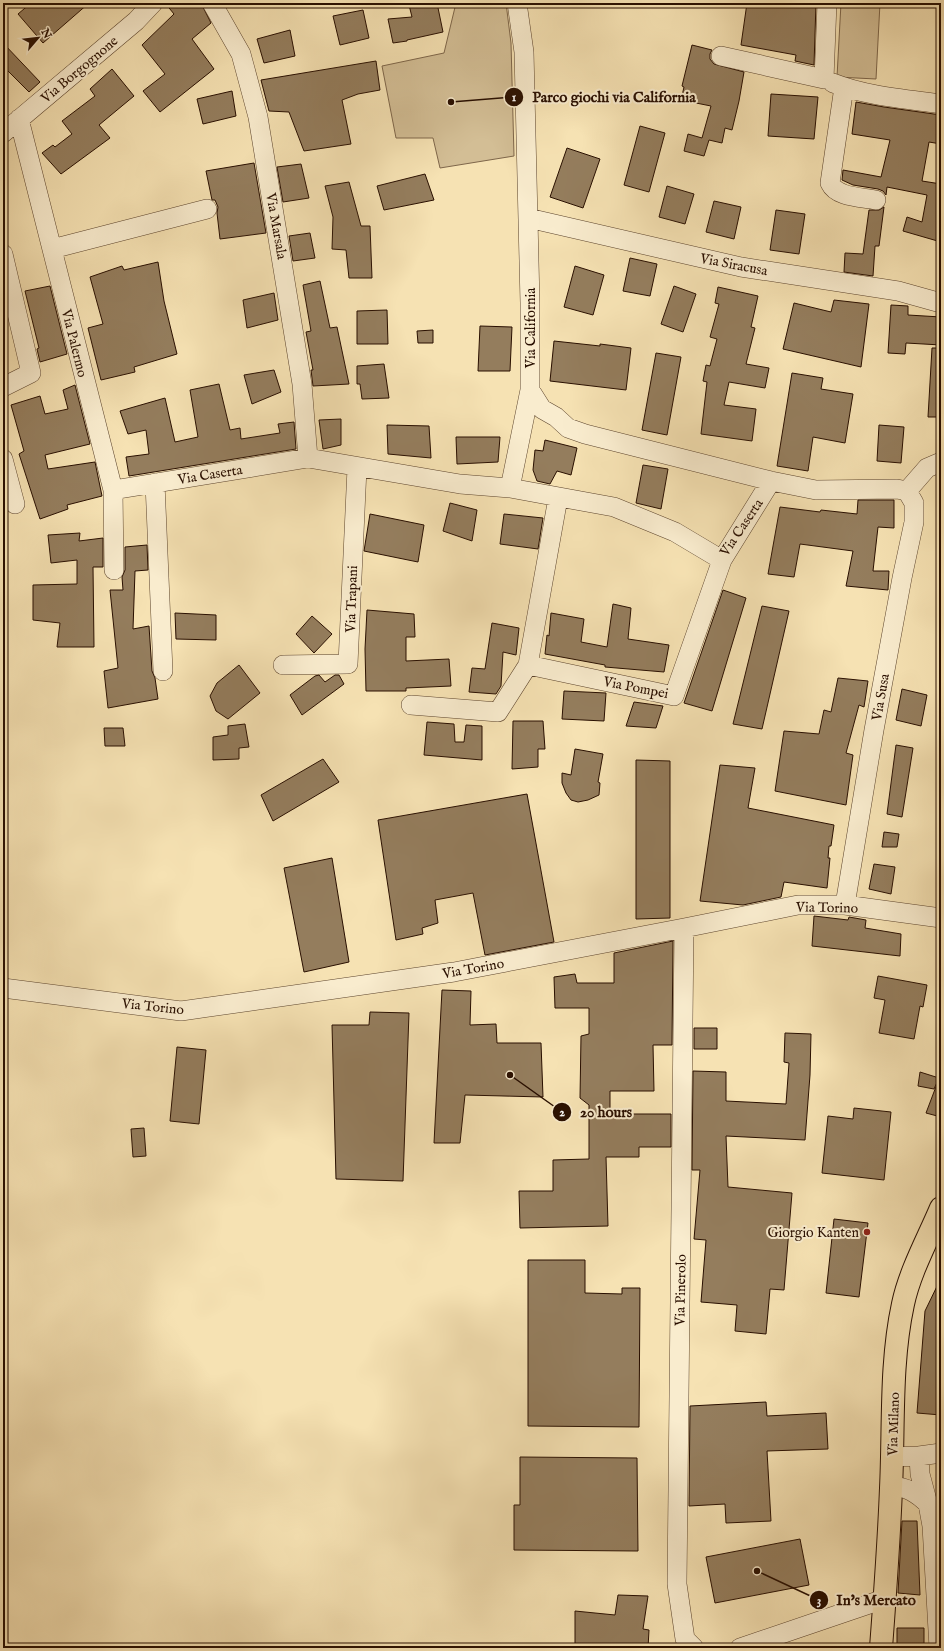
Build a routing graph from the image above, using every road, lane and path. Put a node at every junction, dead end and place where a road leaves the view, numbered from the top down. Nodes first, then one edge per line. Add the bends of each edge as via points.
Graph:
1 (153, 3) edge
2 (212, 3) edge
3 (518, 3) edge
4 (827, 3) edge
5 (721, 56) dead end
6 (824, 79) junction
7 (844, 87) junction
8 (941, 104) edge
9 (19, 119) junction
10 (3, 133) edge
11 (876, 200) dead end
12 (207, 209) dead end
13 (528, 218) junction
14 (52, 249) junction
15 (3, 254) edge
16 (941, 303) edge
17 (3, 387) edge
18 (530, 390) junction
19 (308, 458) junction
20 (3, 459) edge
21 (941, 462) edge
22 (357, 468) junction
23 (771, 481) junction
24 (155, 482) junction
25 (510, 488) junction
26 (113, 490) junction
27 (907, 492) junction
28 (558, 498) junction
29 (15, 504) dead end
30 (722, 560) junction
31 (114, 570) dead end
32 (283, 665) dead end
33 (528, 665) junction
34 (163, 671) dead end
35 (411, 705) dead end
36 (845, 905) junction
37 (941, 918) edge
38 (684, 928) junction
39 (3, 988) edge
40 (941, 1208) edge
41 (941, 1453) edge
42 (920, 1456) junction
43 (891, 1457) junction
44 (891, 1486) junction
45 (928, 1504) junction
46 (884, 1599) junction
47 (694, 1648) edge
48 (740, 1648) edge
49 (881, 1648) edge
50 (939, 1648) edge

1 - 9 street, Via Borgognone via 136,21
2 - 19 street, Via Marsala via 241,54 258,117 302,384
3 - 13 street, Via California via 524,52
4 - 6 street
5 - 6 street
6 - 7 street
7 - 8 street
7 - 11 street via 830,183 839,193
9 - 10 street, Via Borgognone
9 - 14 street, Via Palermo
12 - 14 street
13 - 16 street, Via Siracusa via 741,267 898,291
13 - 18 street, Via California
14 - 26 street, Via Palermo
15 - 17 street via 31,373
18 - 23 street via 542,409 568,428
18 - 25 street
19 - 22 street, Via Caserta
19 - 24 street, Via Caserta
20 - 29 street
21 - 27 street via 927,468
22 - 25 street, Via Caserta via 460,484
22 - 32 street, Via Trapani via 348,664
23 - 27 street via 816,490
23 - 30 street, Via Caserta
24 - 26 street, Via Caserta
24 - 34 street
25 - 28 street, Via Caserta
26 - 31 street, Via Palermo
27 - 36 street, Via Susa via 914,503 914,522 874,730
28 - 30 street, Via Caserta via 614,507 675,532
28 - 33 street
30 - 33 street, Via Pompei via 674,696
33 - 35 street via 498,712
36 - 37 street, Via Torino
36 - 38 street, Via Torino via 812,904 784,907
38 - 39 street, Via Torino via 454,972 181,1011
38 - 47 street, Via Pinerolo via 677,1584 685,1639
40 - 43 main road, Via Milano via 911,1278 903,1304 895,1366
41 - 42 street
42 - 43 street
42 - 45 street via 920,1474
43 - 44 main road, Via Milano
44 - 45 street via 912,1491
44 - 46 main road, Via Milano
45 - 50 street via 932,1526
46 - 48 street
46 - 49 main road, Via Milano

